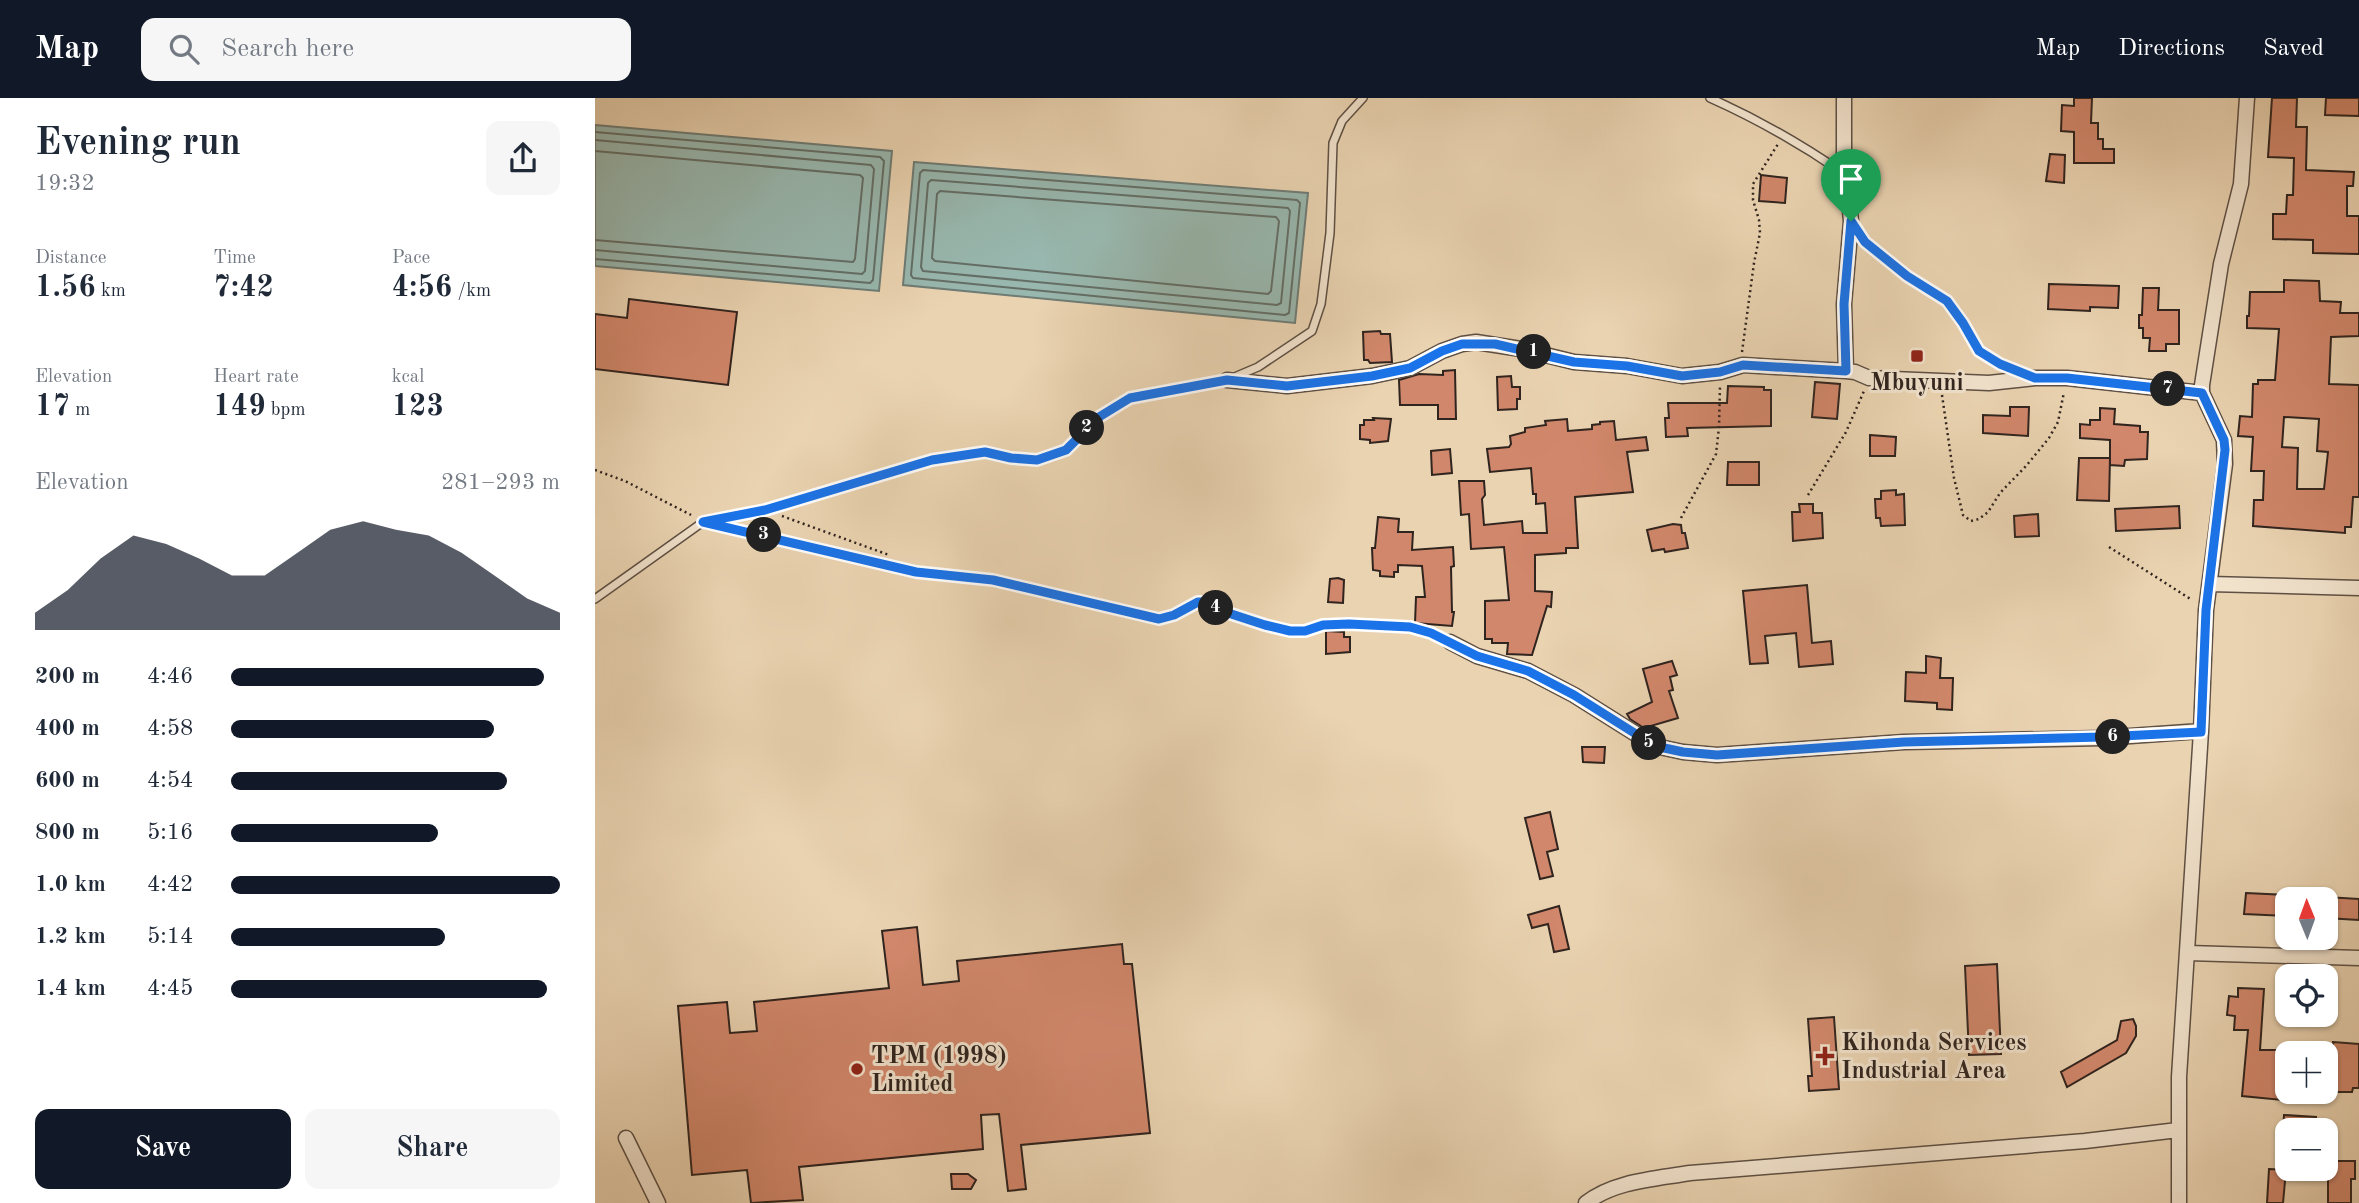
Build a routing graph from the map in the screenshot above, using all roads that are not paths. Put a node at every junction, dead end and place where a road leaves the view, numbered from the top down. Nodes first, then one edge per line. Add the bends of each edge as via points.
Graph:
1 (1363, 98) edge
2 (1710, 98) edge
3 (1844, 98) edge
4 (2247, 98) edge
5 (1844, 173) junction
6 (1846, 371) junction
7 (1227, 380) junction
8 (2202, 393) junction
9 (2210, 584) junction
10 (2359, 588) edge
11 (595, 599) edge
12 (1450, 642) road end
13 (2201, 732) junction
14 (2188, 953) junction
15 (2359, 958) edge
16 (2178, 1130) junction
17 (626, 1138) dead end
18 (658, 1203) edge
19 (1586, 1203) edge
20 (2179, 1203) edge

1 - 7 lane via 1342,121 1333,143 1330,233 1321,304 1312,331 1258,367
2 - 5 lane via 1754,118
3 - 5 street
4 - 8 street via 2241,184 2221,264
5 - 6 street via 1851,221 1844,304
6 - 7 street via 1743,365 1682,376 1574,362 1476,342 1442,351 1410,368 1372,376 1287,386
6 - 8 street via 1869,378 1940,382 2067,378
7 - 11 lane via 1130,398 1099,417 1066,450 1037,460 985,452 932,460 765,510 703,522
8 - 9 street via 2225,450
9 - 10 street
9 - 13 street
12 - 13 street via 1477,656 1528,671 1655,746 1683,752 1717,755 1904,742
13 - 14 street
14 - 15 street
14 - 16 street
16 - 19 street via 1690,1173 1628,1184
16 - 20 street
17 - 18 street

